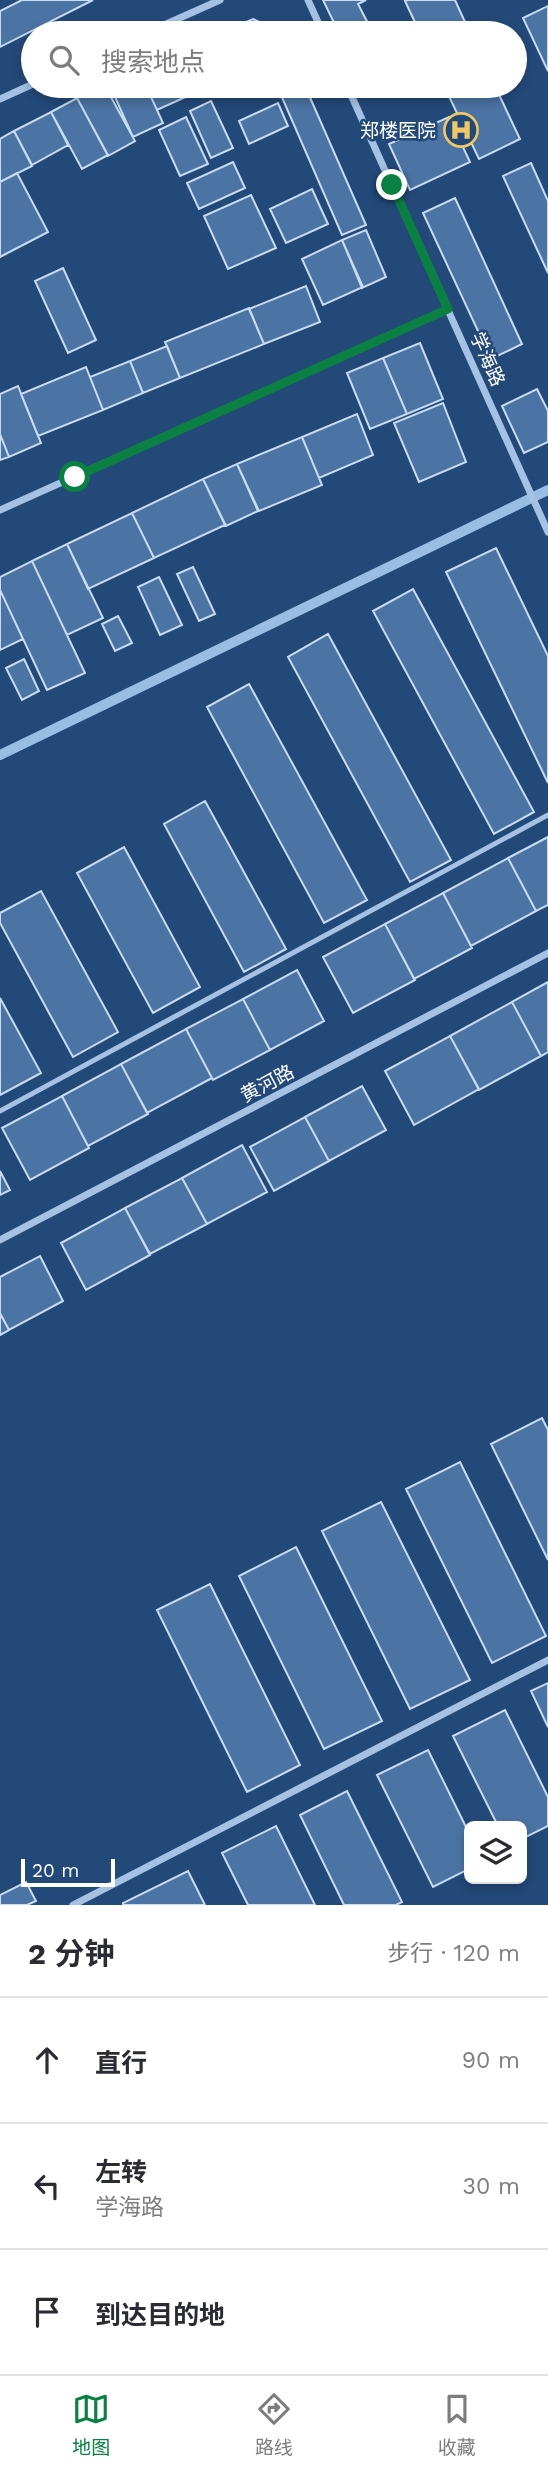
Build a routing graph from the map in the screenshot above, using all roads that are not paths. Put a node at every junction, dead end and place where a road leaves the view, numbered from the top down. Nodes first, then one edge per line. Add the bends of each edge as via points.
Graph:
1 (220, 0) edge
2 (308, 0) edge
3 (173, 21) edge
4 (318, 21) edge
5 (21, 89) edge
6 (352, 98) edge
7 (0, 99) edge
8 (448, 309) junction
9 (0, 510) edge
10 (546, 521) edge
11 (548, 532) edge
12 (548, 815) edge
13 (548, 953) edge
14 (0, 1111) edge
15 (0, 1240) edge
16 (548, 1660) edge
17 (73, 1905) edge

1 - 3 street
2 - 4 street
5 - 7 street
6 - 8 street, 学海路
8 - 9 street
8 - 10 street, 学海路
10 - 11 street, 学海路
12 - 14 lane
13 - 15 street, 黄河路
16 - 17 street

